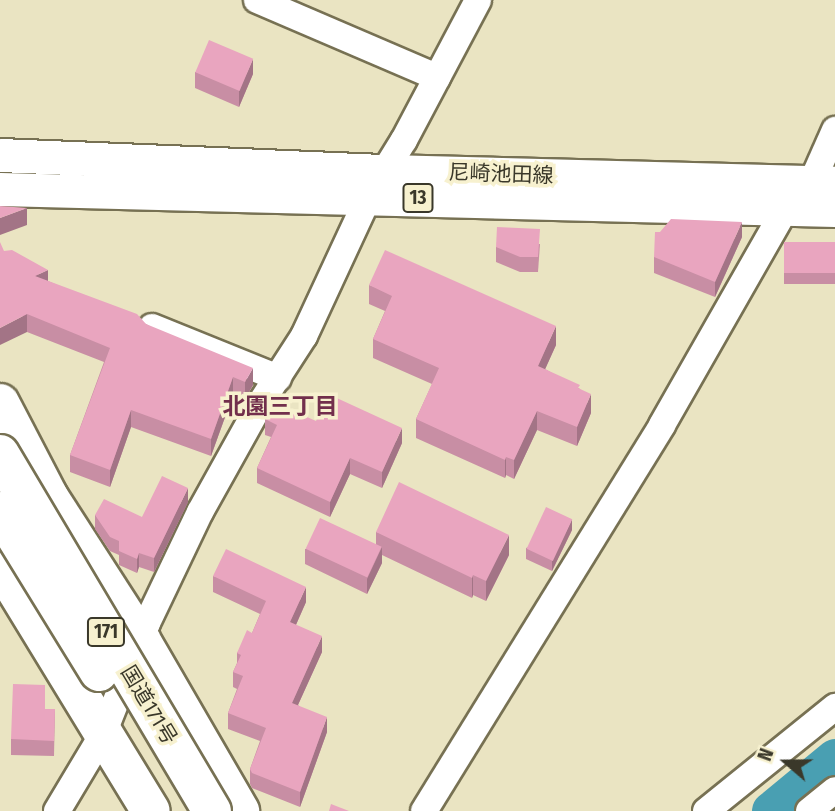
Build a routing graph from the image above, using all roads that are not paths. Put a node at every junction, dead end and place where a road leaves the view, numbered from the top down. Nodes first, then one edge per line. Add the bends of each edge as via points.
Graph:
1 (478, 0) edge
2 (263, 1) edge
3 (437, 77) junction
4 (835, 130) edge
5 (0, 155) edge
6 (824, 183) edge
7 (377, 184) junction
8 (0, 189) edge
9 (785, 209) junction
10 (835, 210) edge
11 (166, 328) dead end
12 (278, 378) junction
13 (0, 403) edge
14 (0, 454) edge
15 (0, 511) edge
16 (0, 564) edge
17 (141, 640) junction
18 (835, 707) edge
19 (103, 734) junction
20 (835, 790) edge
21 (57, 811) edge
22 (151, 811) edge
23 (184, 811) edge
24 (212, 811) edge
25 (240, 811) edge
26 (424, 811) edge
27 (706, 811) edge
28 (808, 811) edge

1 - 3 street
2 - 3 street
3 - 7 street
4 - 6 street
5 - 7 main road, 尼崎池田線 / 13
6 - 7 main road, 尼崎池田線 / 13
6 - 9 street
7 - 8 main road, 尼崎池田線 / 13
7 - 9 main road, 尼崎池田線 / 13
7 - 12 street via 304,336
9 - 10 main road, 尼崎池田線 / 13
9 - 26 street via 662,425
11 - 12 street
12 - 17 street via 200,512
13 - 17 highway, 171 via 50,498
14 - 24 highway, 国道171号 / 171, bridge
15 - 23 highway, 国道171号 / 171, bridge
16 - 19 highway, 171
17 - 19 street
17 - 25 highway, 171
18 - 27 street
19 - 21 street
19 - 22 highway, 171
20 - 28 street

